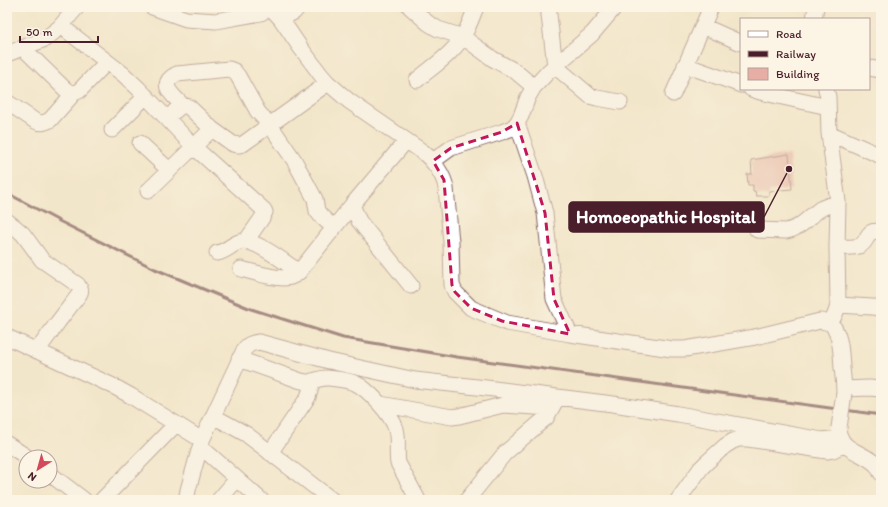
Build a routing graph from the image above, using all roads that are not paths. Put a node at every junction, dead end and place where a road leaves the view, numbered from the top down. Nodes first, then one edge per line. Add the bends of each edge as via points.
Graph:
1 (77, 7) edge
2 (270, 7) edge
3 (298, 7) edge
4 (410, 7) edge
5 (476, 7) edge
6 (549, 7) edge
7 (615, 7) edge
8 (711, 7) edge
9 (816, 7) edge
10 (160, 8) edge
11 (814, 18) edge
12 (281, 19) junction
13 (61, 26) junction
14 (703, 26) junction
15 (463, 37) junction
16 (740, 43) edge
17 (23, 48) junction
18 (7, 54) edge
19 (107, 62) junction
20 (685, 65) junction
21 (555, 66) junction
22 (870, 68) edge
23 (881, 70) edge
24 (417, 80) dead end
25 (328, 83) junction
26 (740, 86) edge
27 (534, 87) junction
28 (754, 90) edge
29 (826, 90) edge
30 (74, 93) junction
31 (673, 94) dead end
32 (146, 96) junction
33 (7, 102) edge
34 (620, 102) dead end
35 (182, 105) junction
36 (828, 107) junction
37 (167, 118) junction
38 (517, 123) junction
39 (270, 124) junction
40 (212, 129) junction
41 (112, 130) dead end
42 (828, 133) junction
43 (406, 141) junction
44 (140, 143) dead end
45 (194, 147) junction
46 (881, 156) edge
47 (433, 161) junction
48 (169, 170) junction
49 (148, 191) dead end
50 (838, 202) junction
51 (352, 205) junction
52 (7, 221) edge
53 (334, 228) junction
54 (757, 230) dead end
55 (881, 232) edge
56 (246, 241) junction
57 (837, 247) junction
58 (217, 253) dead end
59 (241, 269) dead end
60 (299, 272) junction
61 (411, 286) dead end
62 (838, 305) junction
63 (881, 308) edge
64 (831, 322) junction
65 (570, 334) junction
66 (7, 337) edge
67 (37, 351) junction
68 (239, 359) junction
69 (312, 381) junction
70 (877, 386) edge
71 (844, 391) junction
72 (554, 402) junction
73 (380, 404) junction
74 (214, 416) junction
75 (176, 424) junction
76 (841, 437) junction
77 (7, 444) edge
78 (201, 444) junction
79 (18, 451) edge
80 (270, 452) junction
81 (876, 461) edge
82 (881, 473) edge
83 (237, 479) junction
84 (58, 484) edge
85 (66, 495) edge
86 (84, 500) edge
87 (102, 500) edge
88 (187, 500) edge
89 (219, 500) edge
90 (261, 500) edge
91 (332, 500) edge
92 (418, 500) edge
93 (467, 500) edge
94 (678, 500) edge

1 - 13 street
2 - 10 street via 262,13 216,21 186,19
2 - 12 street
3 - 12 street
4 - 15 street via 434,27
5 - 15 street
6 - 21 street
7 - 21 street via 592,34
8 - 14 street
9 - 11 street
12 - 25 street
13 - 17 street via 45,39
13 - 19 street
14 - 16 street
14 - 20 street
15 - 24 street via 450,52
15 - 27 street via 515,71
17 - 18 street
17 - 30 street via 66,90
19 - 30 street
19 - 32 street
20 - 26 street
20 - 31 street
21 - 27 street
21 - 34 street via 590,96
22 - 23 street
25 - 39 street
25 - 43 street
27 - 38 street
28 - 36 street
29 - 36 street
30 - 33 street via 50,120 40,124
32 - 37 street
32 - 41 street
35 - 37 street
35 - 39 street via 167,87 172,77 177,74 229,69 238,76 258,112
35 - 40 street via 189,107
36 - 42 street
37 - 45 street
38 - 47 street via 502,132 451,148
38 - 65 street via 545,213 554,299
39 - 40 street via 239,145 233,144
39 - 53 street via 294,160 321,216
40 - 45 street
42 - 46 street
42 - 50 street
43 - 47 street
43 - 51 street
44 - 48 street
45 - 48 street
45 - 56 street via 264,210 262,218
47 - 65 street via 446,188 452,285 455,292 471,308 507,323
48 - 49 street
50 - 54 street via 822,208 796,228 786,231
50 - 57 street
51 - 53 street
51 - 61 street via 359,221
52 - 67 street via 23,234 42,260 78,285 81,290
53 - 60 street
55 - 57 street via 870,233 859,246
56 - 58 street
56 - 60 street via 261,247
57 - 62 street
59 - 60 street via 276,278 293,277
62 - 63 street
62 - 64 street
64 - 65 street via 820,321 759,336 685,349
64 - 71 street via 841,346
66 - 67 street
67 - 75 street via 113,386
68 - 69 street via 301,381
68 - 72 street via 247,345 259,342 409,379 486,388
68 - 74 street
69 - 73 street via 326,377 348,381 364,388
69 - 80 street via 308,397
70 - 71 street
71 - 76 street, bridge
72 - 73 street via 503,405 452,417
72 - 76 street via 614,404 657,410 822,440
72 - 93 street via 546,418 512,446
73 - 92 street via 395,425 398,463
74 - 78 street
74 - 80 street via 246,434
75 - 78 street
75 - 87 street
76 - 81 street
76 - 94 street via 833,450 827,451 748,439 733,441 700,468
77 - 79 street
78 - 83 street
78 - 88 street
80 - 91 street
81 - 82 street
83 - 89 street
83 - 90 street
84 - 85 street
85 - 86 street

